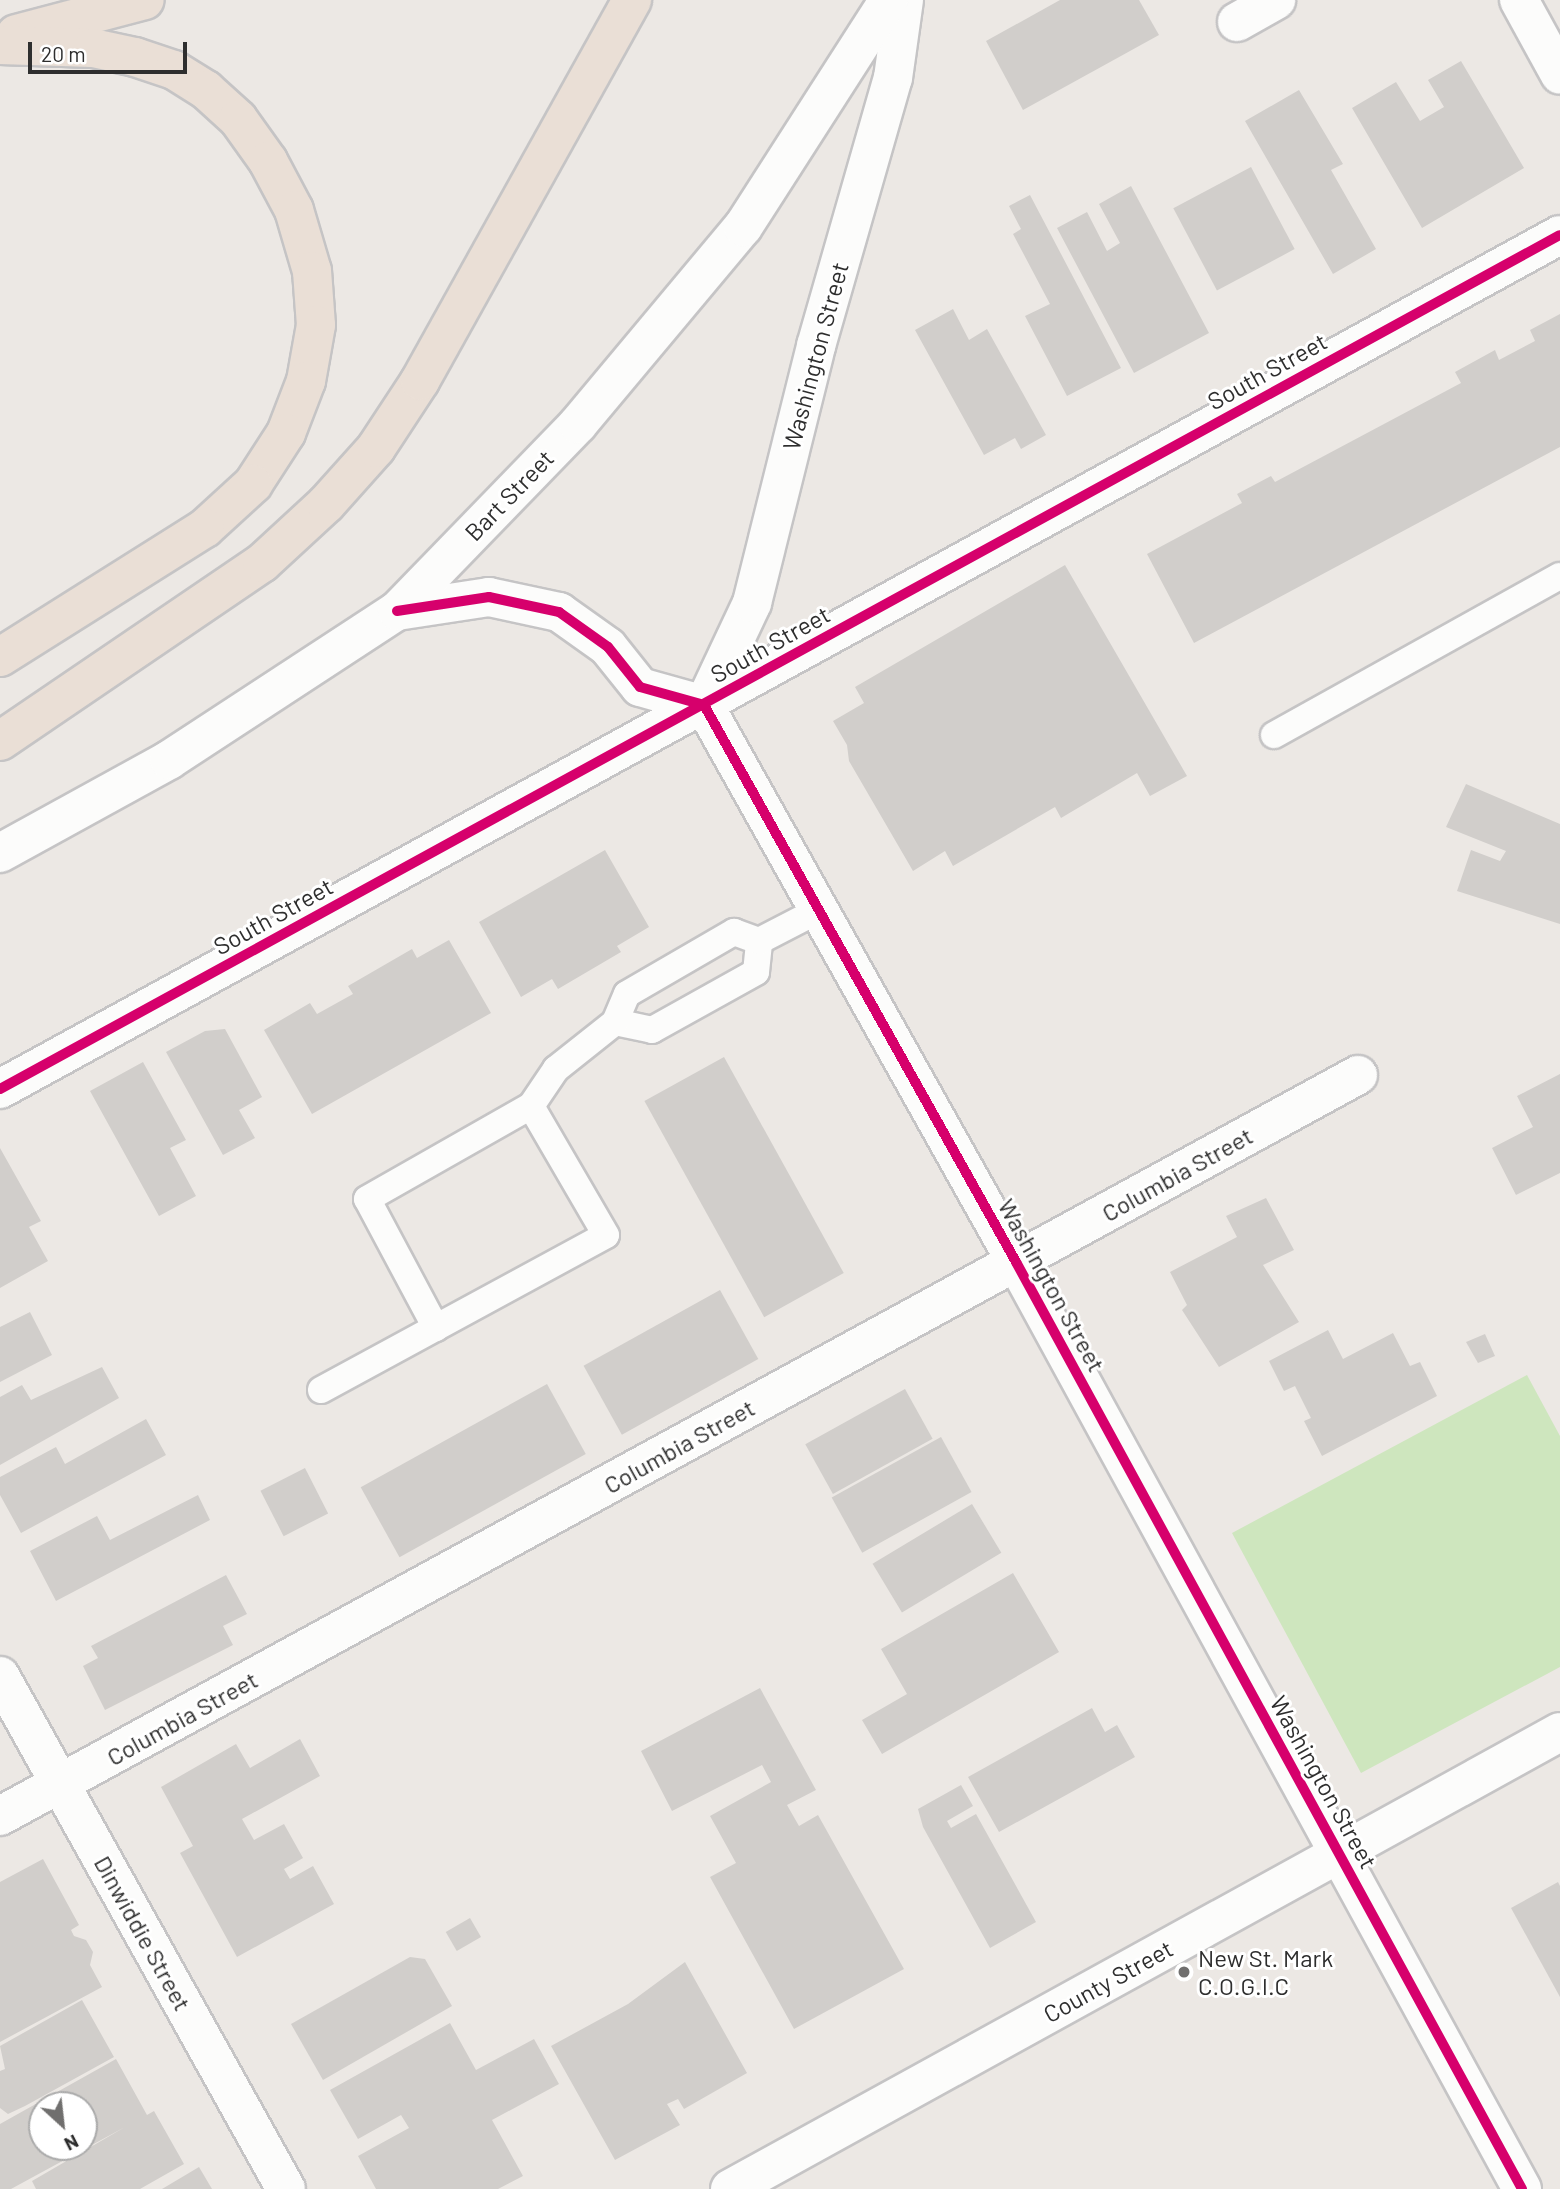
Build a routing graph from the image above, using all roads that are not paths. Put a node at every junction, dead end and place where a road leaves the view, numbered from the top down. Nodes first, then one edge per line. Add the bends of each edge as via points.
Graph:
1 (145, 0) edge
2 (889, 0) edge
3 (904, 0) edge
4 (1276, 0) edge
5 (1519, 0) edge
6 (628, 7) edge
7 (1237, 22) dead end
8 (0, 39) edge
9 (0, 45) edge
10 (1560, 75) edge
11 (1560, 235) edge
12 (1560, 576) edge
13 (397, 611) junction
14 (0, 657) edge
15 (704, 705) junction
16 (1274, 735) dead end
17 (0, 741) edge
18 (0, 853) edge
19 (819, 910) junction
20 (760, 941) junction
21 (615, 1022) junction
22 (1358, 1075) dead end
23 (0, 1089) edge
24 (531, 1106) junction
25 (1016, 1262) junction
26 (436, 1328) junction
27 (321, 1390) dead end
28 (0, 1676) edge
29 (1560, 1732) edge
30 (60, 1784) junction
31 (0, 1816) edge
32 (1340, 1855) junction
33 (737, 2187) edge
34 (286, 2189) edge
35 (1522, 2189) edge

1 - 8 highway
2 - 13 street, Bart Street via 743,227 578,424
3 - 15 street, Washington Street via 893,78 816,346 752,603
4 - 7 street
5 - 10 street
6 - 17 highway via 421,382 376,448 326,504 262,563
9 - 14 highway via 93,48 135,57 174,70 206,90 238,119 268,161 294,210 312,271 316,325 306,381 286,433 253,484 205,528
11 - 15 street, South Street
12 - 16 lane
13 - 15 street via 489,597 559,612 608,647 640,687
13 - 18 street, Bart Street via 169,761
15 - 19 street, Washington Street
15 - 23 street, South Street
19 - 20 lane
19 - 25 street, Washington Street
20 - 21 lane via 734,932 627,994
20 - 21 lane via 756,972 746,978 652,1030
21 - 24 lane via 556,1069
22 - 25 street, Columbia Street
24 - 26 lane via 367,1199
24 - 26 lane via 606,1236
25 - 30 street, Columbia Street
25 - 32 street, Washington Street
26 - 27 lane
28 - 30 street, Dinwiddie Street
29 - 32 street, County Street
30 - 31 street, Columbia Street
30 - 34 street, Dinwiddie Street
32 - 33 street, County Street
32 - 35 street, Washington Street

